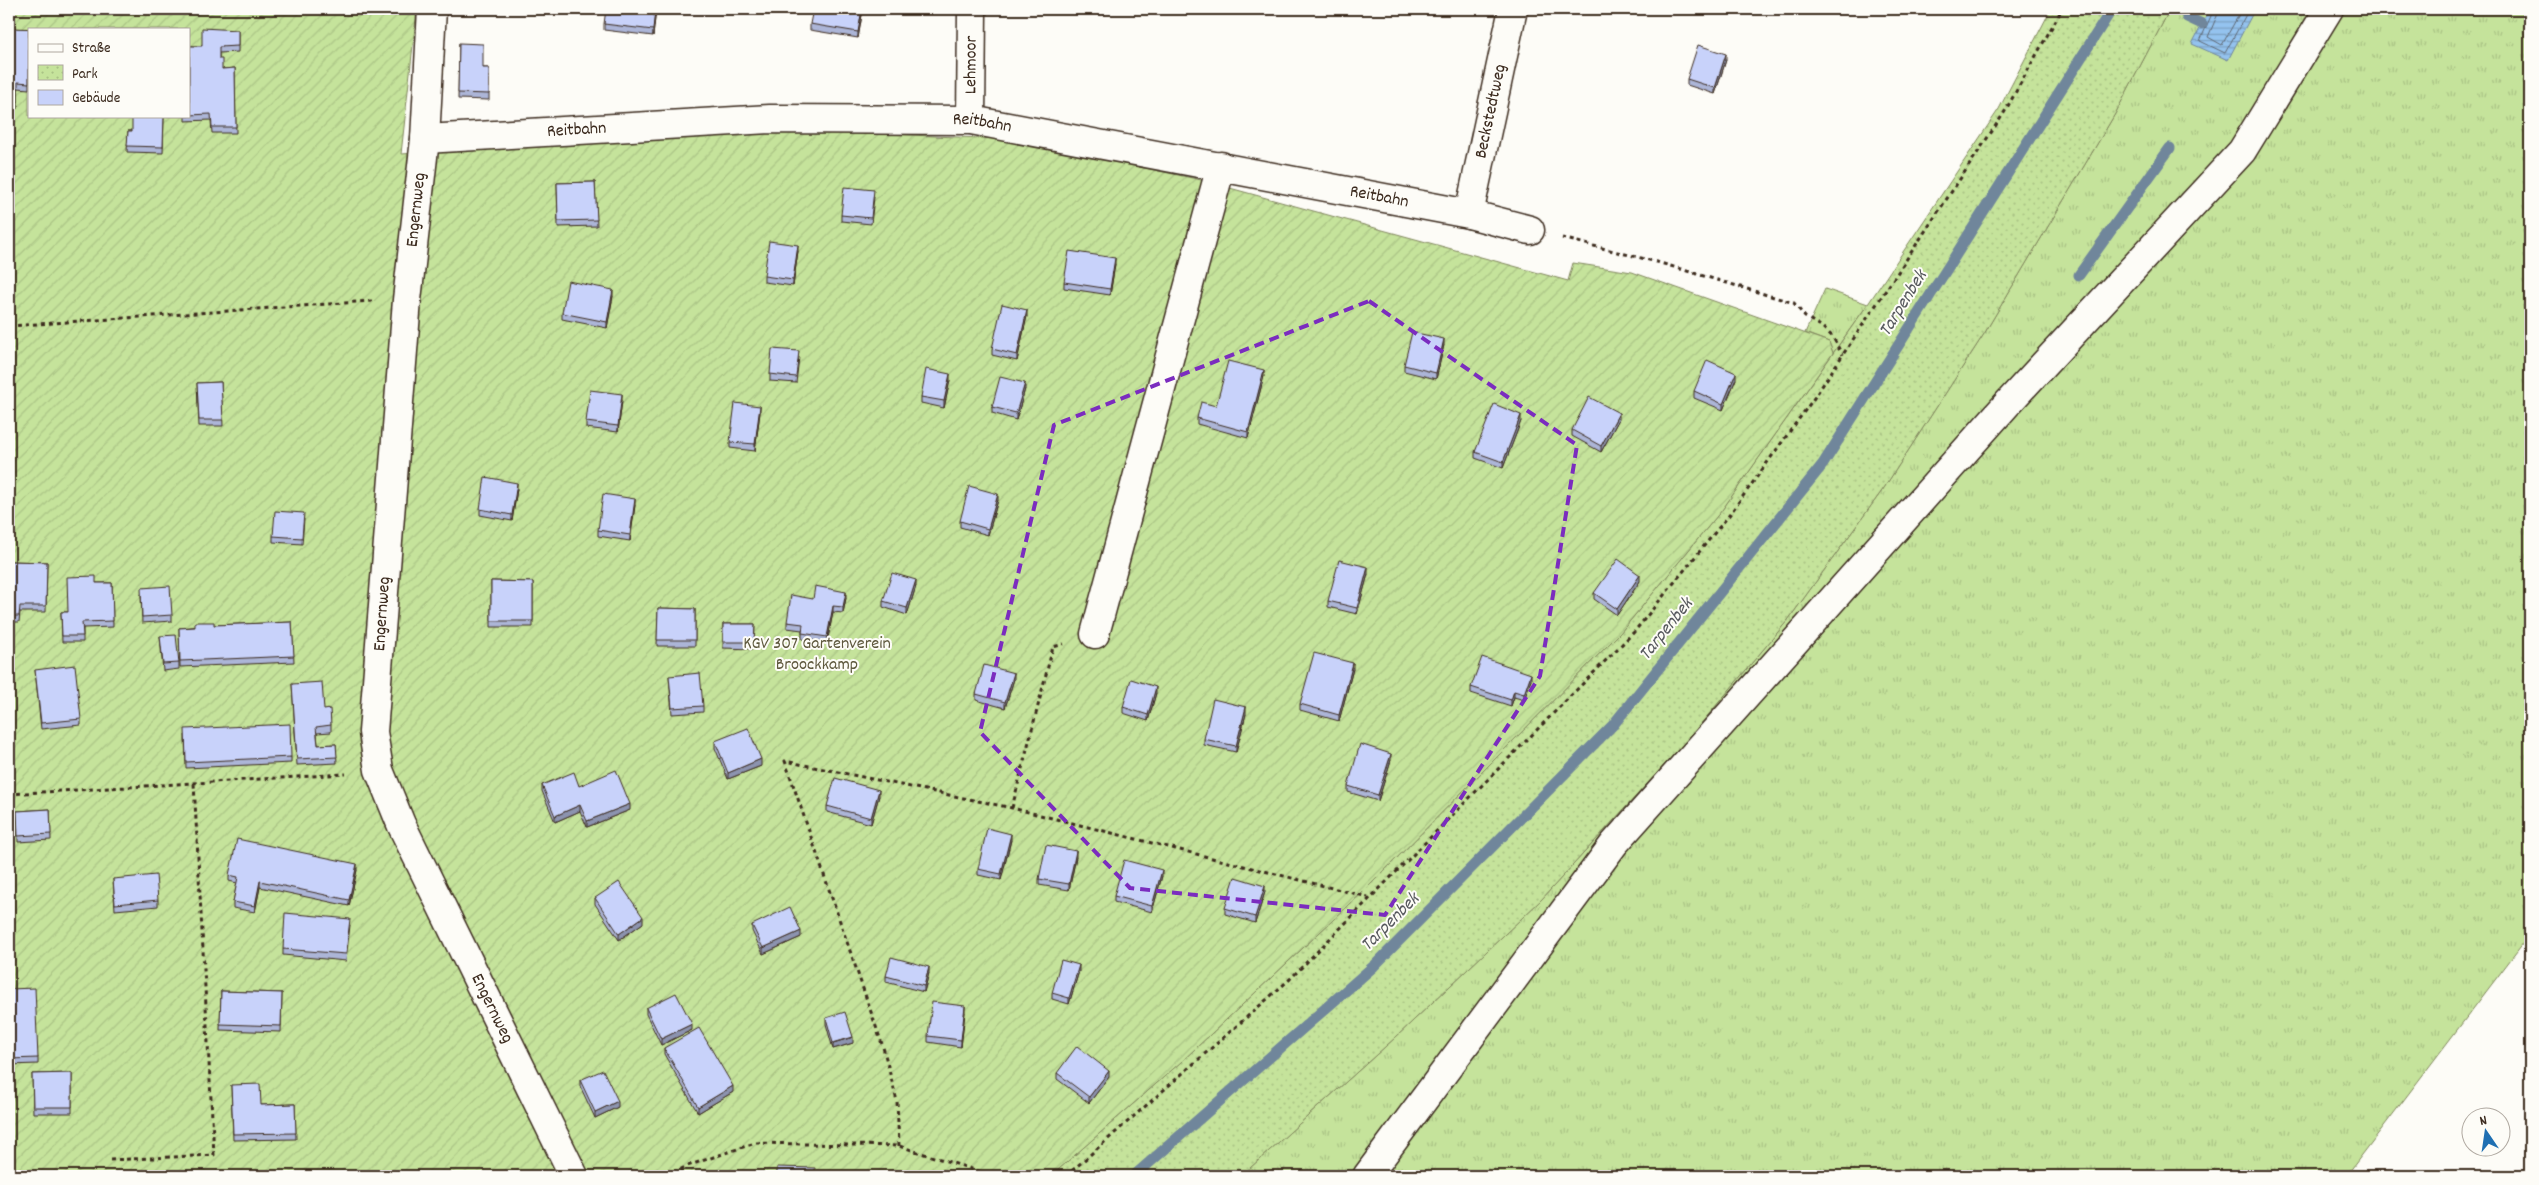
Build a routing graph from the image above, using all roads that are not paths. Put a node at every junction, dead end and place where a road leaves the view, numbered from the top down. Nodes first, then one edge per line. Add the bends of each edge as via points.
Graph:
1 (432, 9) edge
2 (972, 9) edge
3 (1513, 9) edge
4 (2330, 9) edge
5 (971, 120) junction
6 (424, 139) junction
7 (1221, 166) junction
8 (1469, 214) junction
9 (1530, 230) road end
10 (1095, 634) road end
11 (574, 1176) edge
12 (1367, 1176) edge

1 - 6 street, Engernweg
2 - 5 street, Lehmoor
3 - 8 street, Beckstedtweg
4 - 12 street via 2242,151 1995,418 1614,844
5 - 6 street, Reitbahn via 770,119
5 - 7 street, Reitbahn
6 - 11 street, Engernweg via 407,300 373,732 379,770 401,824
7 - 8 street, Reitbahn
7 - 10 street
8 - 9 street, Reitbahn

